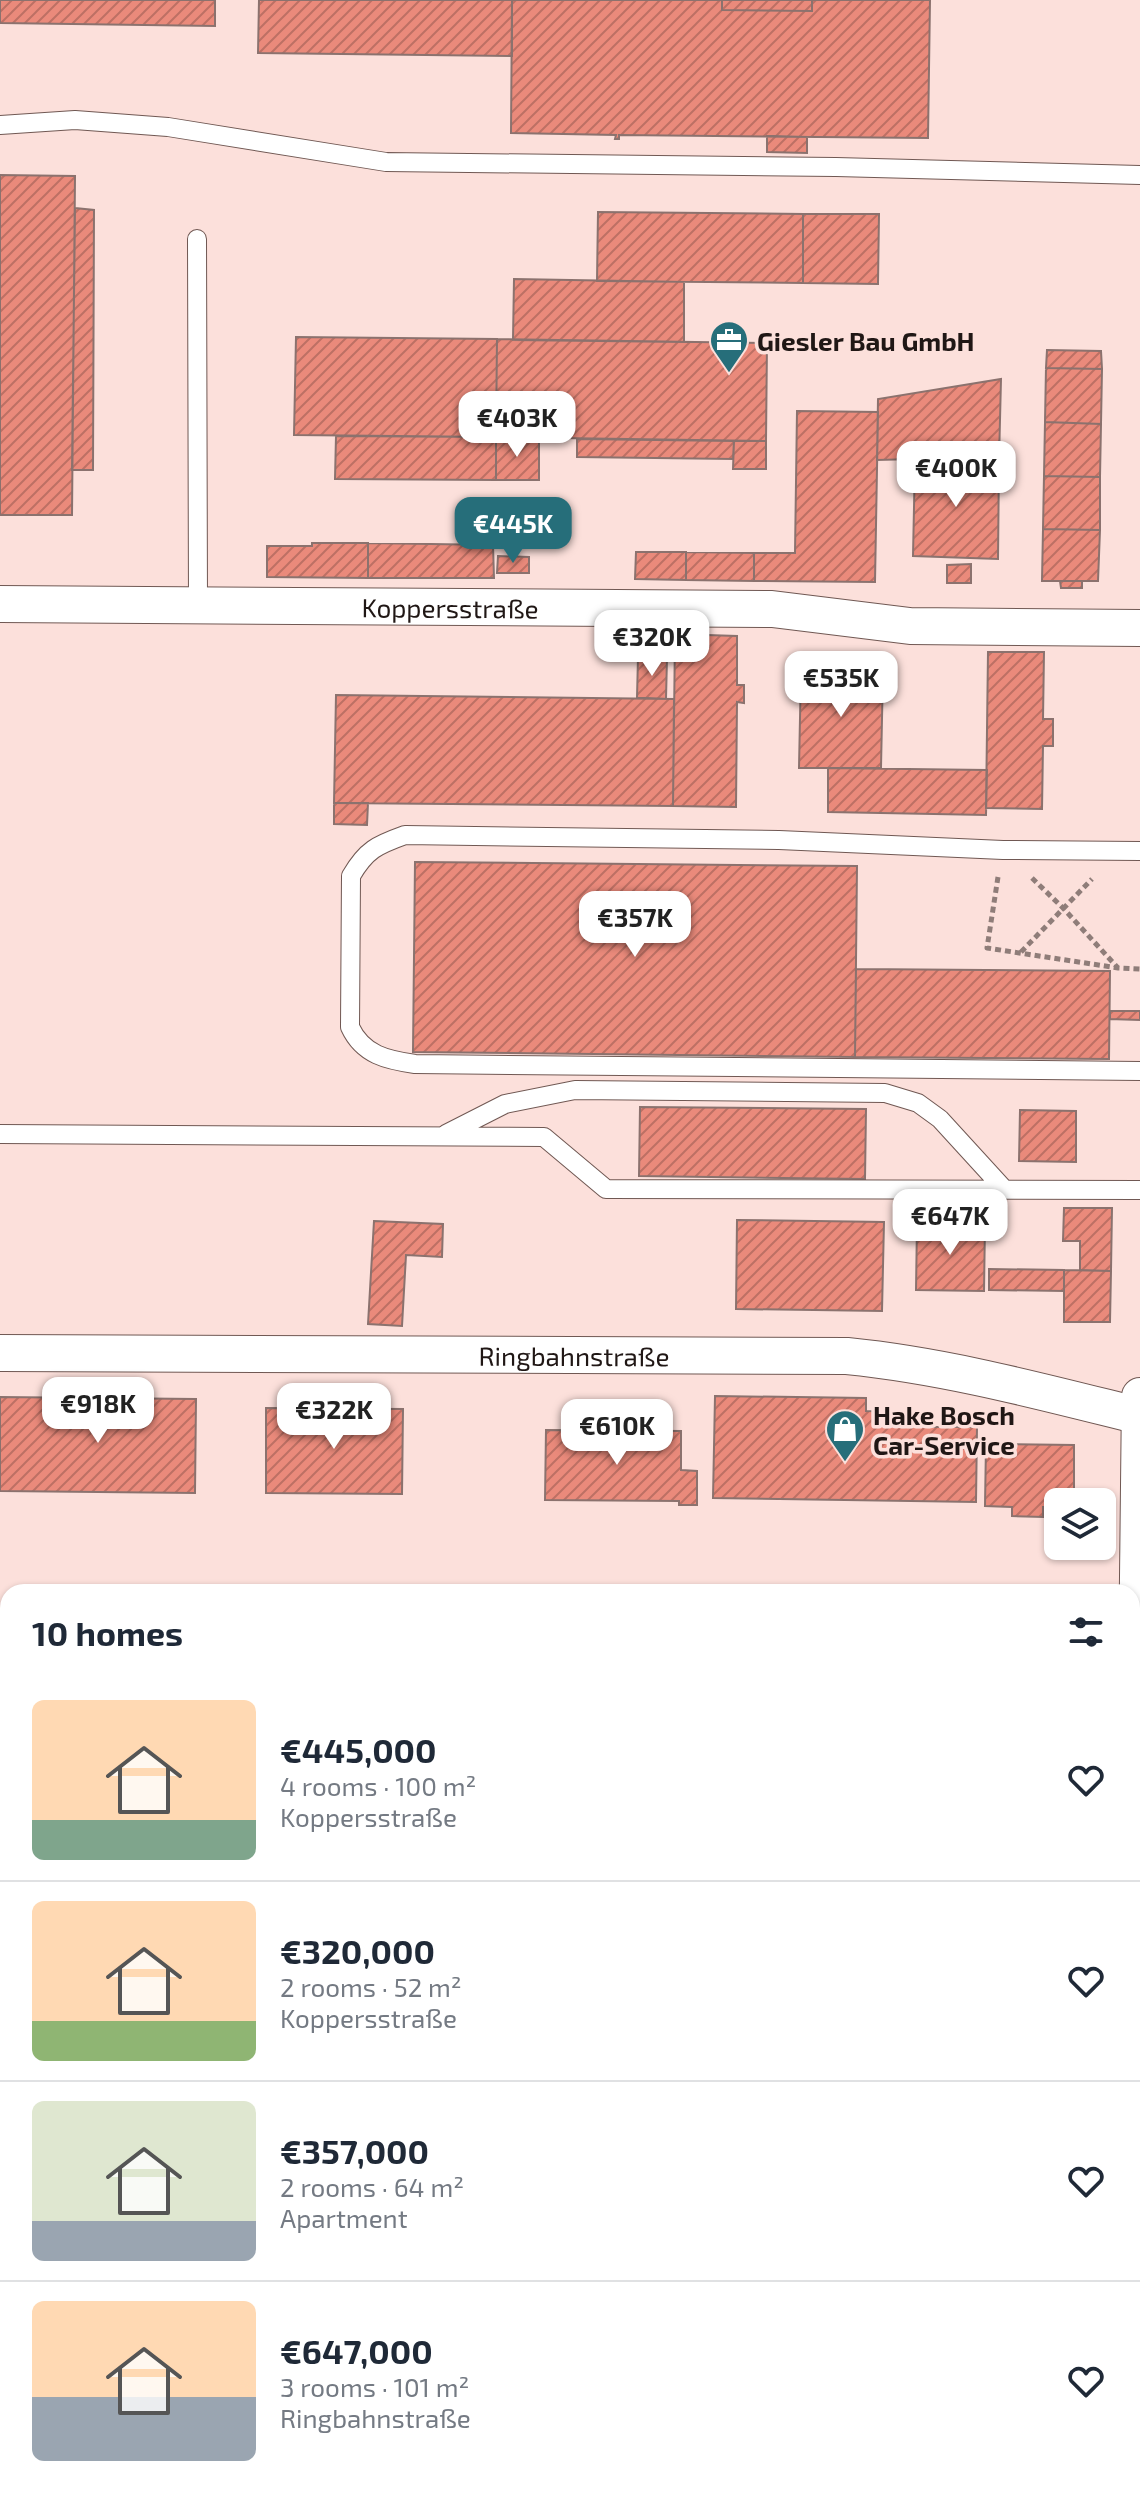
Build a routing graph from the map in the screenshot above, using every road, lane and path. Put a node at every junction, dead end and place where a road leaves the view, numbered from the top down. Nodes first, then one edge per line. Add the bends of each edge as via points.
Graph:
1 (0, 125) edge
2 (1140, 175) edge
3 (197, 239) dead end
4 (0, 604) edge
5 (198, 606) junction
6 (1140, 628) edge
7 (1003, 850) junction
8 (1120, 850) junction
9 (1140, 851) edge
10 (1063, 908) junction
11 (1020, 953) junction
12 (1118, 968) junction
13 (1140, 969) edge
14 (1140, 1071) edge
15 (0, 1134) edge
16 (441, 1136) junction
17 (1004, 1189) junction
18 (1140, 1190) edge
19 (0, 1353) edge
20 (1140, 1396) edge
21 (1140, 1416) edge
22 (1140, 1480) edge
23 (1139, 1584) edge

1 - 2 lane via 75,120 168,127 386,162
3 - 5 lane
4 - 5 street, Koppersstraße
5 - 6 street, Koppersstraße via 772,609 910,626
7 - 8 lane
7 - 10 path
7 - 11 path via 987,948
7 - 14 lane via 779,840 405,835 377,845 351,876 350,1027 369,1051 415,1064
8 - 9 lane
8 - 10 path
10 - 11 path
10 - 12 path
11 - 12 path
12 - 13 path
15 - 16 lane
16 - 17 lane via 544,1137 606,1189
16 - 17 lane via 505,1104 575,1090 885,1093 918,1103 940,1119
17 - 18 lane
19 - 21 street, Ringbahnstraße via 847,1356 955,1371
20 - 21 street
21 - 22 street
22 - 23 street

